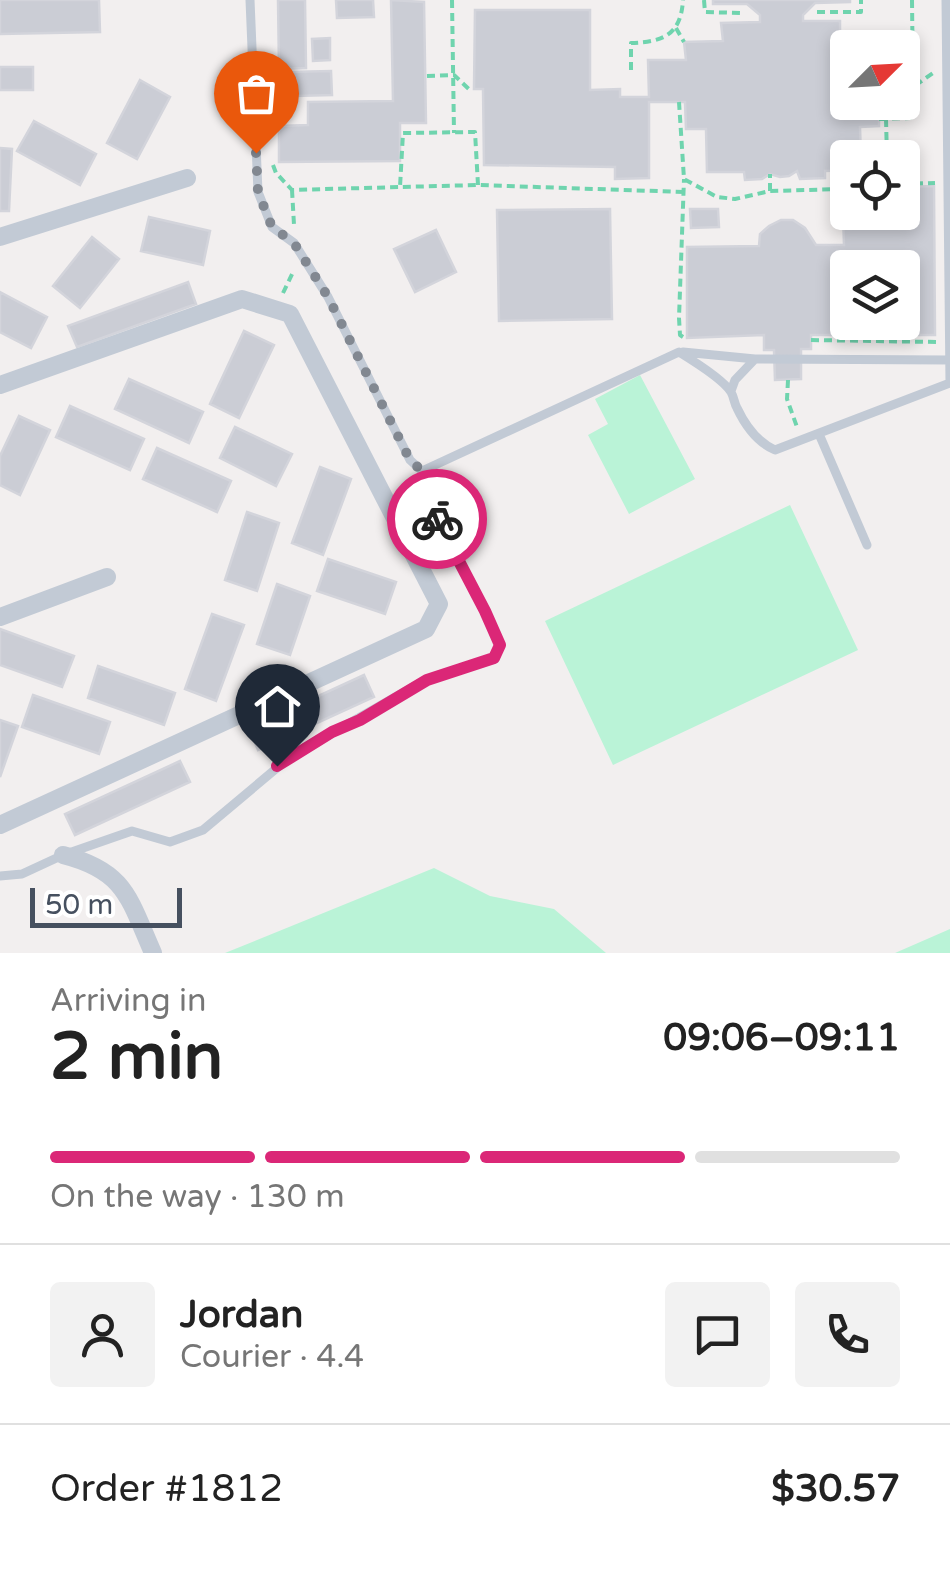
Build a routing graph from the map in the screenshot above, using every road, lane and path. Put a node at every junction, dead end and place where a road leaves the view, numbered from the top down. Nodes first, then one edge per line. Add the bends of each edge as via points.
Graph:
1 (250, 0) edge
2 (452, 0) edge
3 (683, 0) edge
4 (704, 0) edge
5 (861, 0) edge
6 (912, 0) edge
7 (946, 0) edge
8 (816, 12) dead end
9 (741, 13) dead end
10 (676, 28) junction
11 (912, 30) edge
12 (684, 42) dead end
13 (631, 70) dead end
14 (933, 74) dead end
15 (428, 76) dead end
16 (454, 76) junction
17 (920, 82) edge
18 (472, 92) dead end
19 (679, 102) dead end
20 (454, 133) junction
21 (271, 161) dead end
22 (770, 174) dead end
23 (187, 178) dead end
24 (684, 179) junction
25 (939, 183) dead end
26 (920, 184) edge
27 (478, 185) junction
28 (400, 187) junction
29 (830, 189) edge
30 (770, 191) junction
31 (684, 192) junction
32 (0, 237) edge
33 (689, 340) dead end
34 (811, 340) dead end
35 (939, 342) dead end
36 (679, 352) junction
37 (755, 359) junction
38 (950, 360) edge
39 (788, 380) dead end
40 (950, 383) edge
41 (0, 385) edge
42 (731, 391) junction
43 (797, 427) dead end
44 (819, 434) junction
45 (422, 471) junction
46 (867, 545) dead end
47 (107, 577) dead end
48 (0, 617) edge
49 (0, 825) edge
50 (62, 855) junction
51 (0, 876) edge
52 (153, 953) edge

1 - 45 lane via 258,192 272,227 294,243 328,297 410,460
2 - 16 path
3 - 10 path
4 - 9 path via 705,12
5 - 8 path via 861,12
6 - 11 path
7 - 38 lane
10 - 12 path
10 - 13 path via 650,42 631,43
14 - 17 path
15 - 16 path
16 - 18 path
16 - 20 path
19 - 24 path
20 - 27 path via 475,132
20 - 28 path via 403,133
21 - 28 path via 292,190
22 - 30 path
23 - 32 street
24 - 30 path via 717,197
24 - 31 path
25 - 26 path
27 - 28 path
27 - 31 path
29 - 30 path
31 - 33 path via 679,318 680,335
34 - 35 path
36 - 37 lane
36 - 42 lane
36 - 45 lane
37 - 38 lane
37 - 42 lane
38 - 40 lane
39 - 43 path
40 - 44 lane
41 - 49 street via 242,299 290,314 439,604 426,629
42 - 44 lane via 752,432 774,450
44 - 46 lane
45 - 50 lane via 428,502 500,645 494,658 427,680 332,732 277,766 203,830 170,842 132,831
47 - 48 street
50 - 51 lane via 22,874
50 - 52 street via 107,872 126,894

